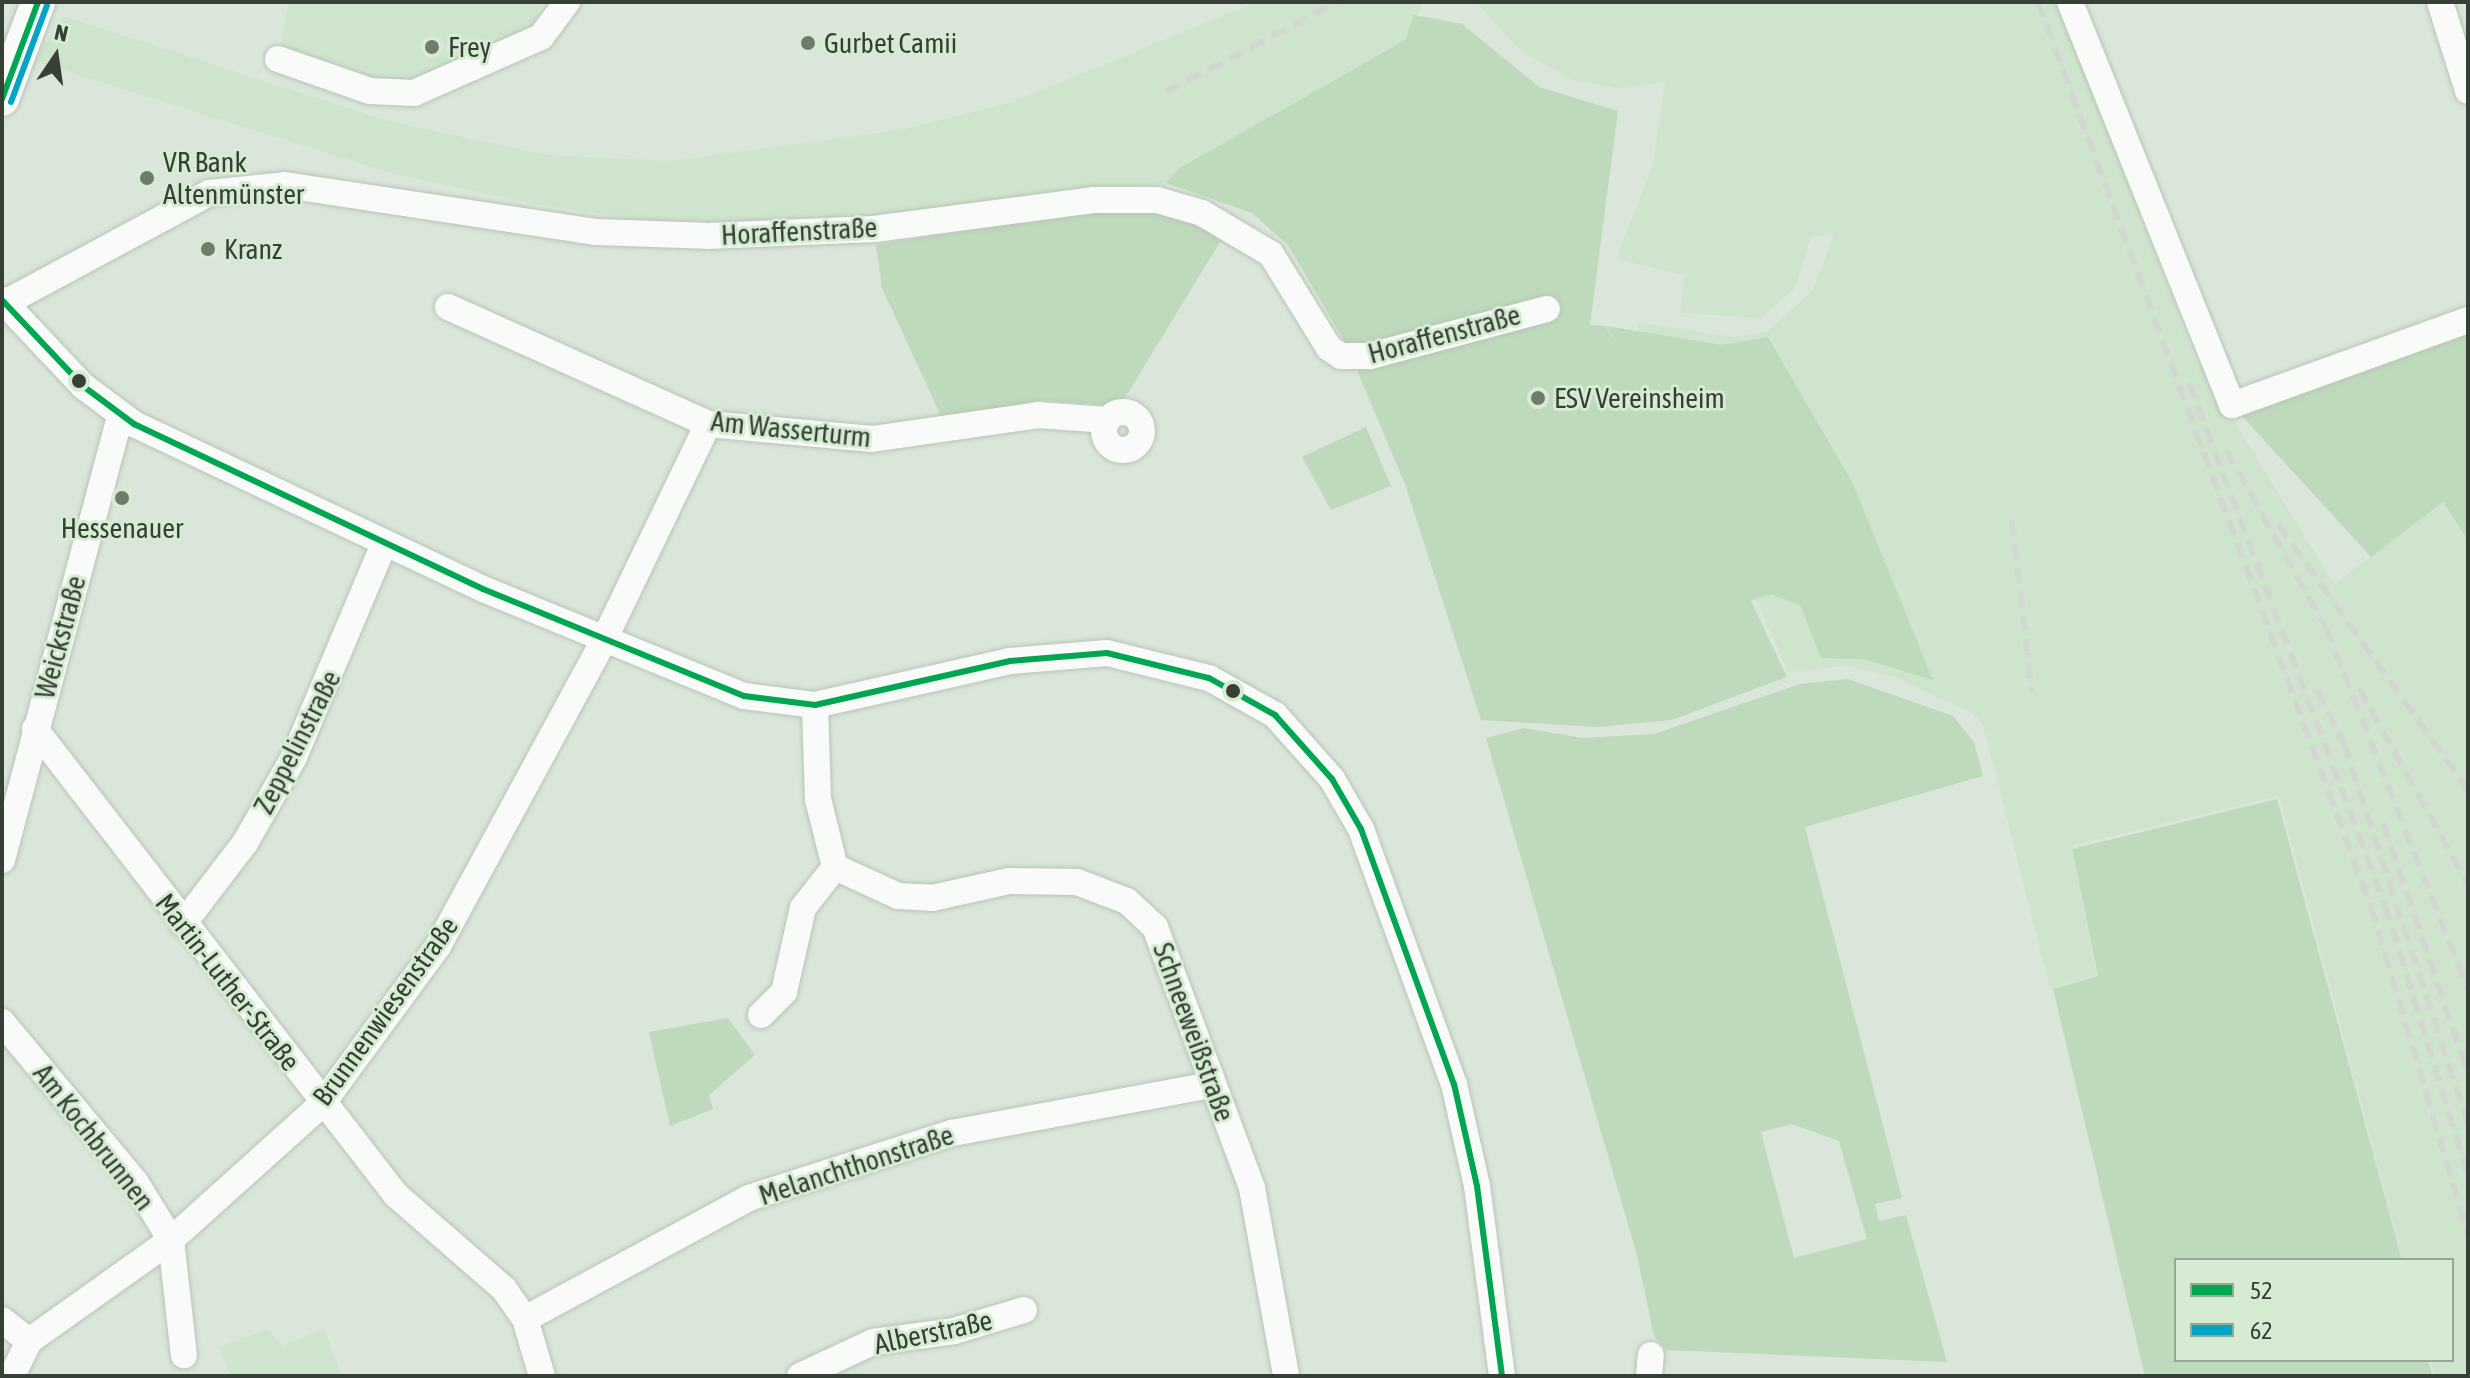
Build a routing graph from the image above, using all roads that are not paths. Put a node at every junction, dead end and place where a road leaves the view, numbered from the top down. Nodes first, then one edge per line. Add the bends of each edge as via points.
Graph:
1 (38, 2) edge
2 (567, 2) edge
3 (2070, 2) edge
4 (2440, 2) edge
5 (278, 59) dead end
6 (2468, 91) edge
7 (2, 99) edge
8 (4, 302) edge
9 (448, 307) dead end
10 (1547, 309) dead end
11 (2468, 320) edge
12 (120, 416) junction
13 (1107, 420) dead end
14 (708, 424) junction
15 (384, 544) junction
16 (604, 640) junction
17 (815, 705) junction
18 (35, 729) junction
19 (2, 860) edge
20 (835, 867) junction
21 (183, 924) junction
22 (761, 1015) dead end
23 (2, 1022) edge
24 (1212, 1085) junction
25 (322, 1104) junction
26 (171, 1240) junction
27 (1024, 1310) dead end
28 (525, 1319) junction
29 (2, 1320) edge
30 (29, 1341) junction
31 (184, 1355) dead end
32 (12, 1376) edge
33 (542, 1376) edge
34 (800, 1376) edge
35 (1286, 1376) edge
36 (1502, 1376) edge

1 - 7 main road
2 - 5 street via 541,37 414,93 370,91
3 - 11 street via 2232,405
4 - 6 street
8 - 10 street, Horaffenstraße via 209,193 285,185 596,232 708,236 874,229 1093,200 1157,200 1202,213 1271,254 1329,348 1341,356 1370,356
8 - 12 street
9 - 14 street, Am Wasserturm
12 - 15 street
12 - 18 street, Weickstraße
13 - 14 street, Am Wasserturm via 1038,415 874,439
14 - 16 street, Brunnenwiesenstraße
15 - 16 street
15 - 21 street, Zeppelinstraße via 294,757 245,843
16 - 17 street via 744,696
16 - 25 street, Brunnenwiesenstraße via 438,946
17 - 20 street via 818,799
17 - 36 street via 1010,661 1107,653 1209,678 1275,715 1332,779 1361,829 1454,1084 1477,1186
18 - 19 street, Weickstraße
18 - 21 street, Martin-Luther-Straße
20 - 22 street via 803,908 784,992
20 - 24 street, Schneeweißstraße via 898,896 932,898 1042,879 1127,901 1155,927 1180,980
21 - 25 street, Martin-Luther-Straße
23 - 26 street, Am Kochbrunnen via 136,1183
24 - 28 street, Melanchthonstraße via 952,1133 749,1198
24 - 35 street, Schneeweißstraße via 1252,1188
25 - 26 street, Brunnenwiesenstraße
25 - 28 street, Martin-Luther-Straße via 396,1195 504,1289
26 - 30 street, Brunnenwiesenstraße
26 - 31 street, Am Kochbrunnen
27 - 34 street, Alberstraße via 954,1331 873,1342
28 - 33 street, Martin-Luther-Straße
29 - 30 street
30 - 32 street, Brunnenwiesenstraße

